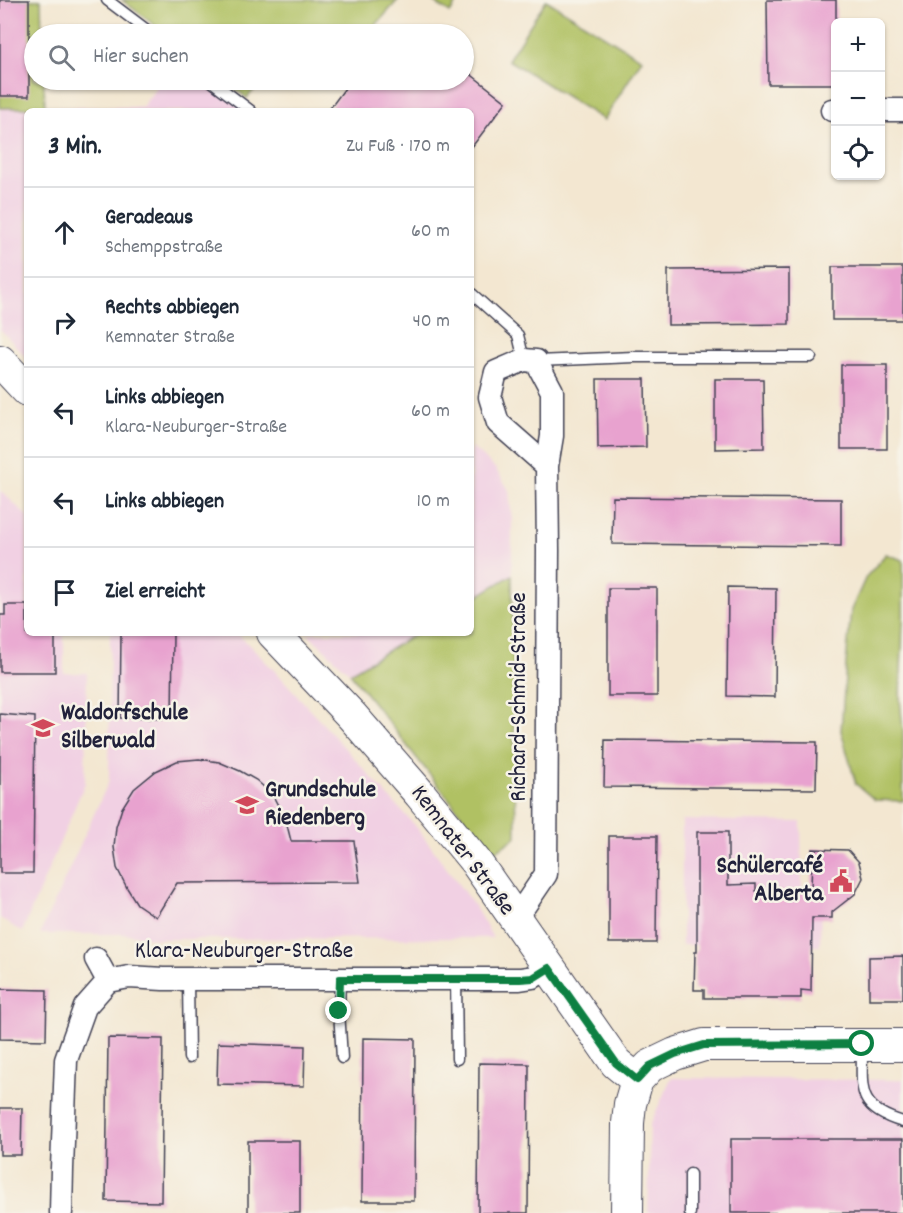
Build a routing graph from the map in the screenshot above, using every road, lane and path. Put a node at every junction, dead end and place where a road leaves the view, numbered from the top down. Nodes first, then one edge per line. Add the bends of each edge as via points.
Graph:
1 (107, 0) edge
2 (139, 24) edge
3 (223, 90) edge
4 (247, 108) edge
5 (885, 110) edge
6 (903, 110) edge
7 (474, 296) edge
8 (811, 357) dead end
9 (530, 360) junction
10 (0, 361) edge
11 (24, 387) edge
12 (547, 466) junction
13 (276, 636) edge
14 (512, 917) junction
15 (96, 959) dead end
16 (549, 968) junction
17 (456, 978) junction
18 (188, 979) junction
19 (340, 979) junction
20 (108, 981) junction
21 (862, 1044) junction
22 (903, 1045) edge
23 (189, 1058) dead end
24 (342, 1058) dead end
25 (457, 1059) dead end
26 (637, 1080) junction
27 (903, 1122) edge
28 (690, 1174) dead end
29 (61, 1213) edge
30 (627, 1213) edge
31 (690, 1213) edge

1 - 2 lane
3 - 4 lane
5 - 6 street
7 - 9 lane via 518,336
8 - 9 lane
9 - 12 street, Richard-Schmid-Straße via 552,391
9 - 12 street via 496,372 490,397 498,423
10 - 11 street
12 - 14 street, Richard-Schmid-Straße via 546,874
13 - 14 street, Kemnater Straße via 420,794 474,861
14 - 16 street, Kemnater Straße
15 - 20 street
16 - 17 street, Klara-Neuburger-Straße via 533,978
16 - 26 street, Kemnater Straße via 616,1063
17 - 19 street, Klara-Neuburger-Straße
17 - 25 lane
18 - 19 street, Klara-Neuburger-Straße
18 - 20 street, Klara-Neuburger-Straße
18 - 23 lane
19 - 24 lane
20 - 29 street, Klara-Neuburger-Straße via 85,1007 66,1060
21 - 22 street
21 - 26 street via 704,1045 650,1066
21 - 27 lane via 864,1097 886,1117
26 - 30 street via 628,1122
28 - 31 lane

